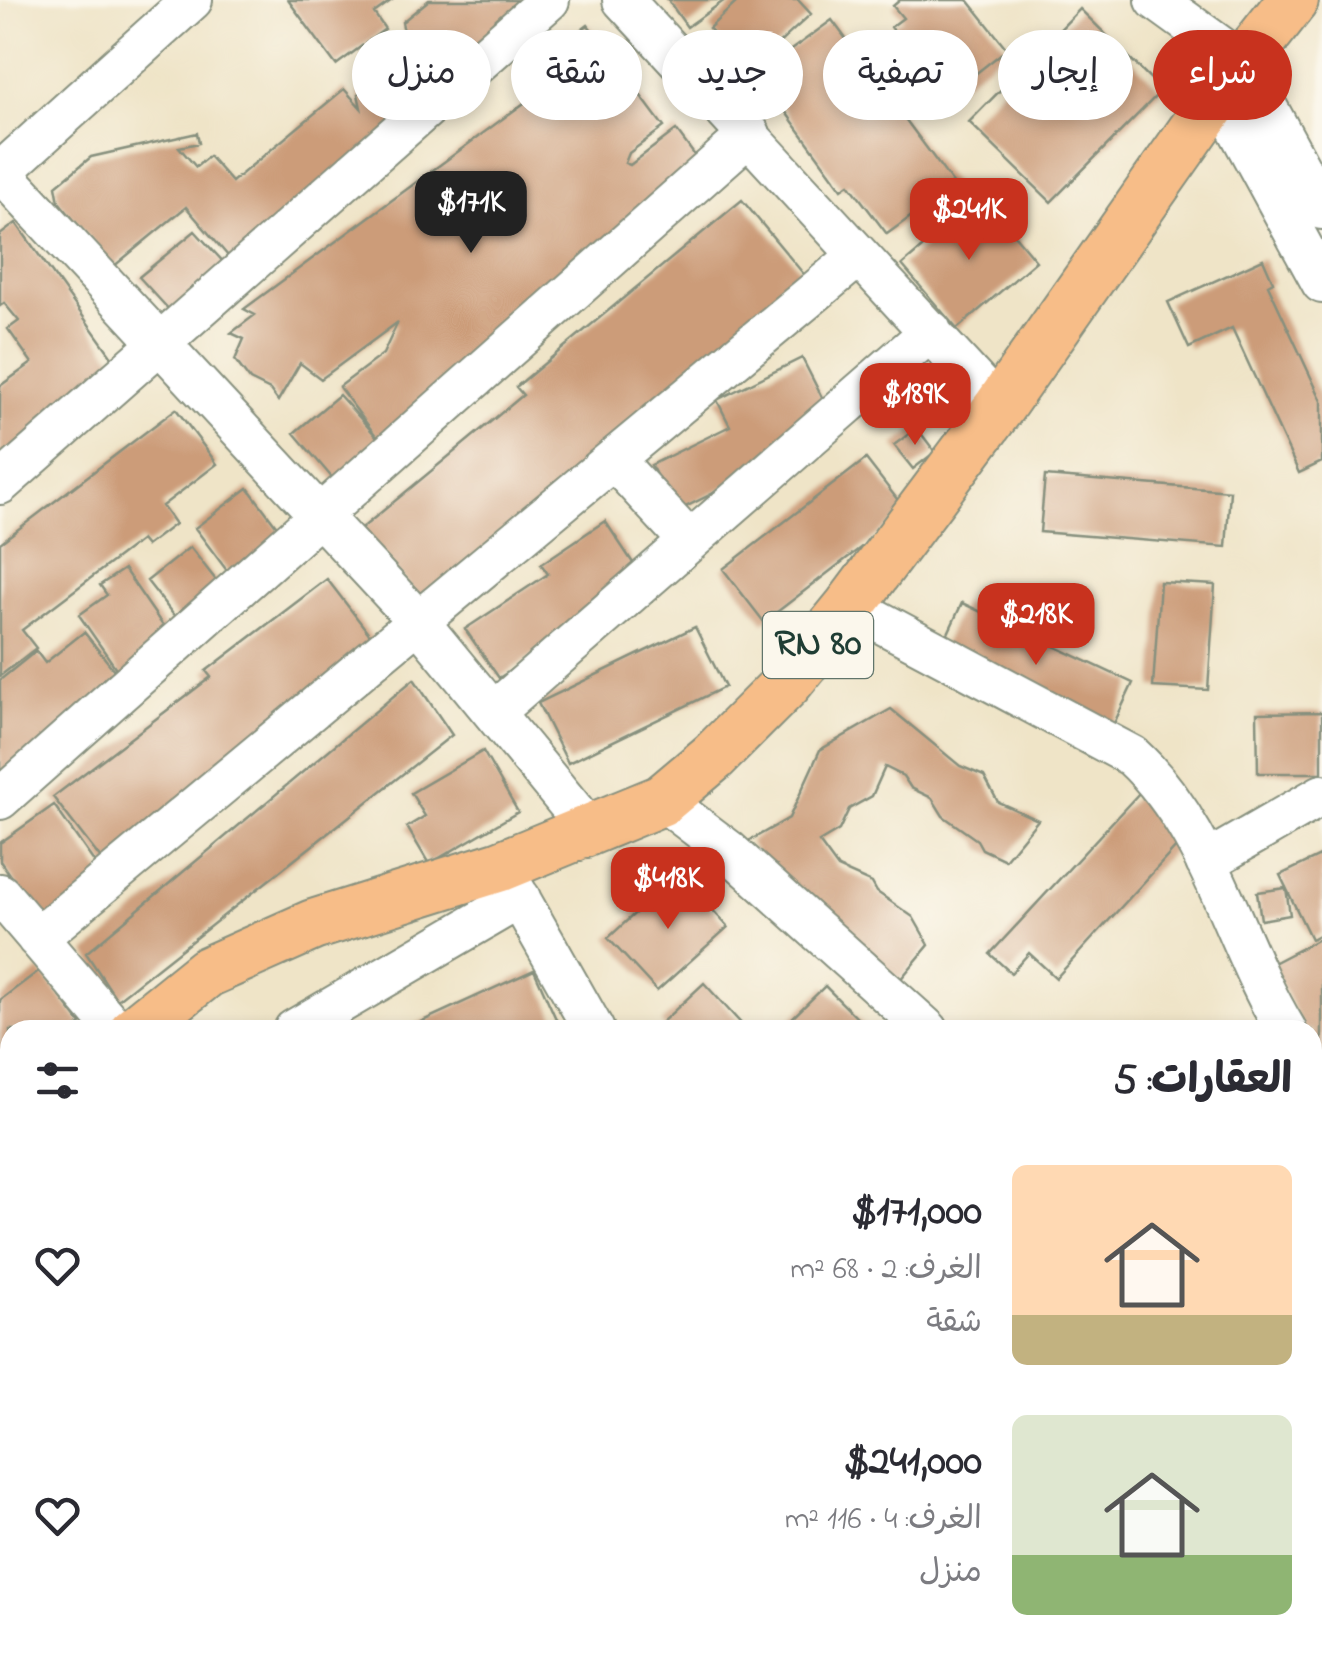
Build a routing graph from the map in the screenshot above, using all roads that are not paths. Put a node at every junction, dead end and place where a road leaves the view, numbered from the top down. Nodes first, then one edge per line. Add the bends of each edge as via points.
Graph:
1 (192, 0) edge
2 (549, 0) edge
3 (623, 0) edge
4 (1156, 0) edge
5 (1293, 0) edge
6 (1184, 30) edge
7 (1269, 30) edge
8 (1201, 120) edge
9 (1249, 120) edge
10 (1259, 120) edge
11 (750, 134) junction
12 (0, 172) edge
13 (1322, 209) edge
14 (856, 257) junction
15 (1322, 283) edge
16 (931, 330) junction
17 (160, 342) junction
18 (999, 407) junction
19 (614, 460) junction
20 (0, 484) edge
21 (323, 517) junction
22 (689, 541) junction
23 (850, 606) junction
24 (418, 621) junction
25 (496, 711) junction
26 (1322, 795) edge
27 (0, 799) edge
28 (662, 800) junction
29 (588, 828) junction
30 (1206, 862) junction
31 (510, 882) junction
32 (14, 921) edge
33 (107, 1020) edge
34 (147, 1020) edge
35 (309, 1020) edge
36 (588, 1020) edge
37 (917, 1020) edge
38 (1281, 1020) edge

1 - 12 street
2 - 17 street
3 - 11 street
4 - 6 street
5 - 7 main road, RN 80
8 - 18 main road, RN 80
9 - 15 street
10 - 13 street
11 - 14 street
11 - 21 street
12 - 17 street
14 - 16 street
14 - 19 street
16 - 18 street
16 - 22 street
17 - 20 street
17 - 21 street
18 - 23 main road, RN 80
19 - 22 street
19 - 24 street
21 - 24 street
21 - 27 street
22 - 25 street
23 - 28 main road, RN 80 via 787,683
23 - 30 street via 1132,756 1162,783
24 - 25 street
24 - 32 street
25 - 29 street
26 - 30 street
28 - 29 main road, RN 80
28 - 37 street
29 - 31 main road, RN 80
30 - 38 street
31 - 34 main road, RN 80 via 313,924 207,972
31 - 35 street
31 - 36 street
32 - 33 street

